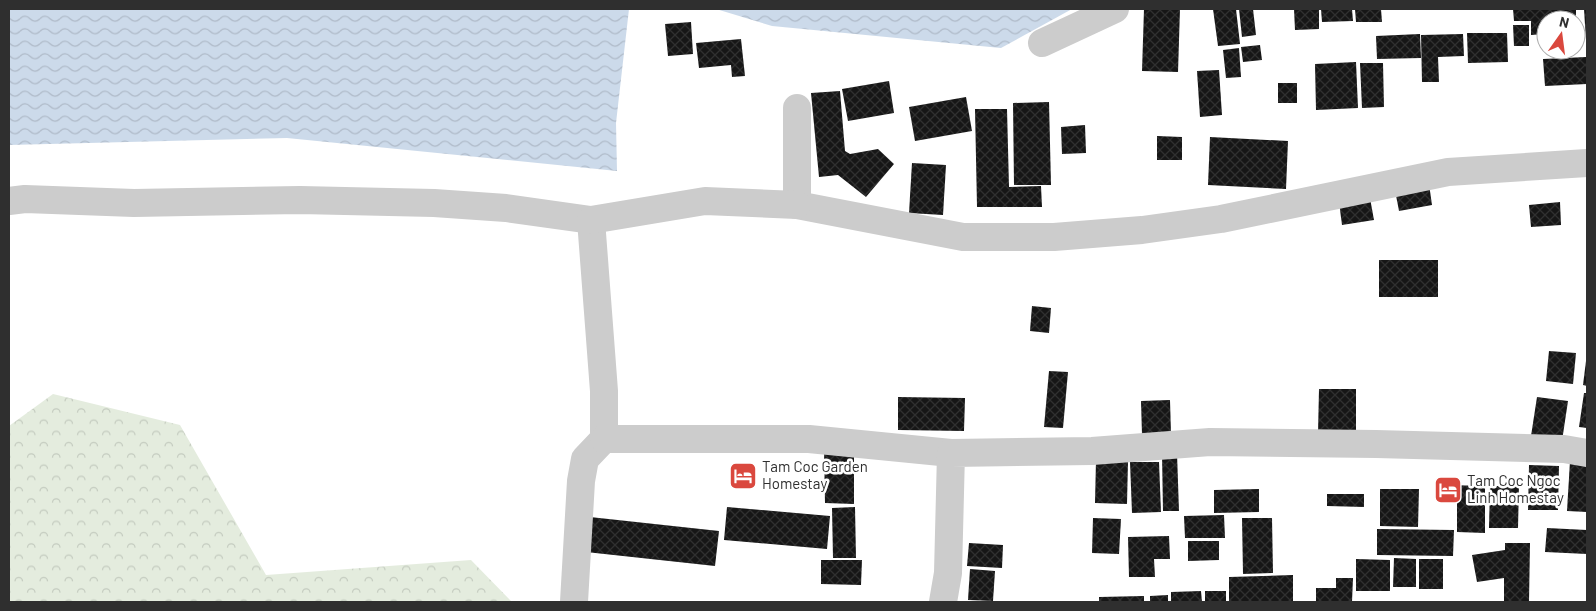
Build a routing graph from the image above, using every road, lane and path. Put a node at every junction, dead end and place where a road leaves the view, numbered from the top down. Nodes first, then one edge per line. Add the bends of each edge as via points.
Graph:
1 (1115, 9) edge
2 (1042, 43) dead end
3 (797, 108) dead end
4 (1587, 163) edge
5 (9, 201) edge
6 (797, 205) junction
7 (591, 220) junction
8 (604, 439) junction
9 (1587, 452) edge
10 (951, 453) junction
11 (574, 602) edge
12 (943, 602) edge

1 - 2 street
3 - 6 street
4 - 6 street via 1448,172 1221,219 1054,238 963,237
5 - 7 street via 434,203 506,208
6 - 7 street via 705,201
7 - 8 street via 604,392
8 - 10 street via 809,439
8 - 11 street via 585,459
9 - 10 street via 1210,442 1092,451
10 - 12 street via 948,573

